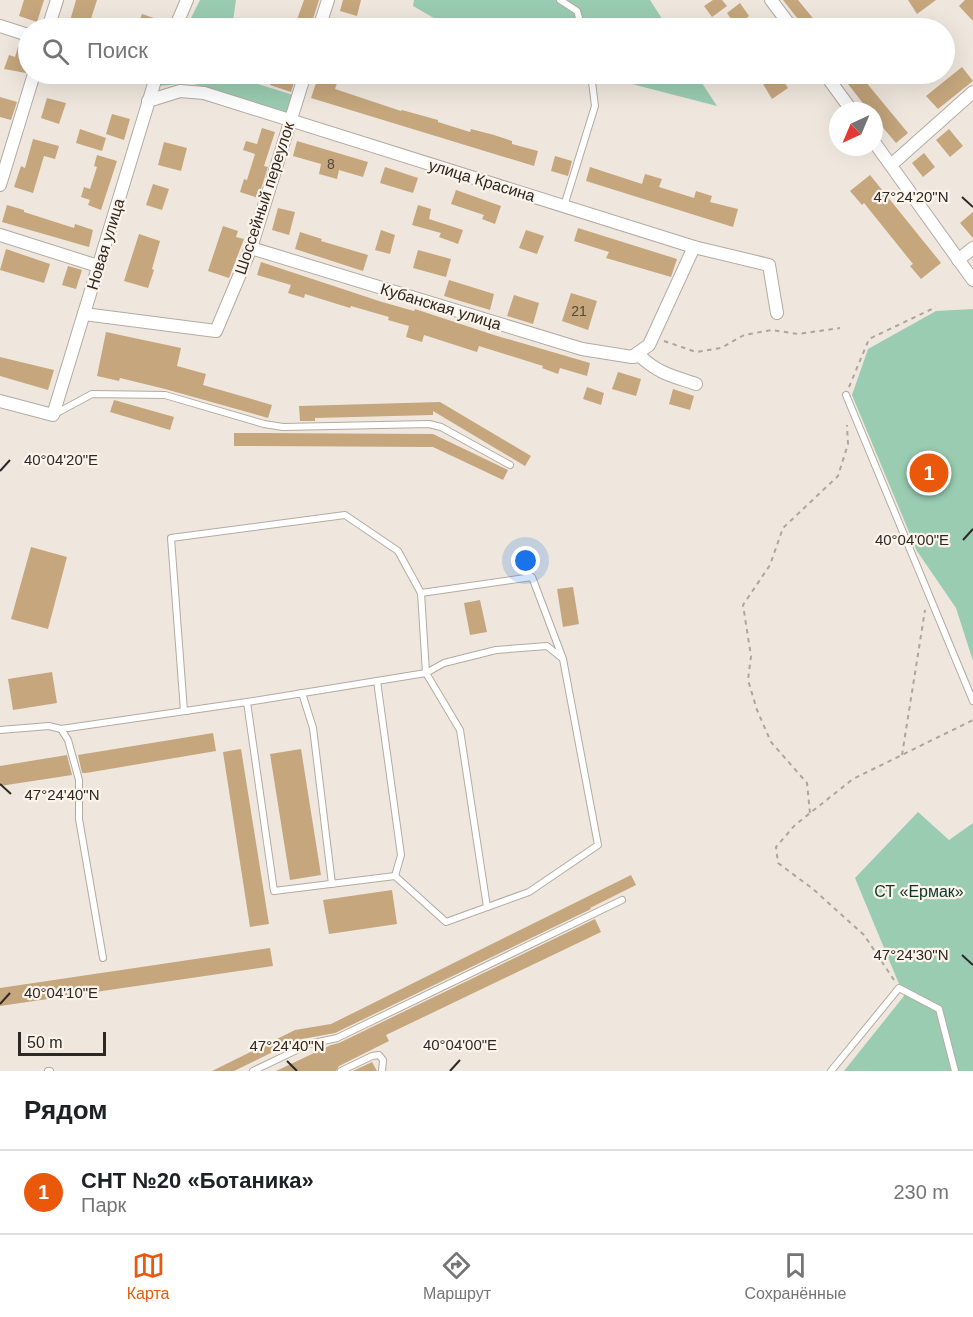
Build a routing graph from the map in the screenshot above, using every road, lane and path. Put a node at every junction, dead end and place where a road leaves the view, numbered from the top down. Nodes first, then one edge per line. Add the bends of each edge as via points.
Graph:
1 (57, 0) edge
2 (187, 0) edge
3 (328, 0) edge
4 (560, 0) edge
5 (771, 0) edge
6 (51, 18) edge
7 (180, 18) edge
8 (322, 18) edge
9 (579, 18) edge
10 (784, 18) edge
11 (0, 26) edge
12 (18, 32) edge
13 (31, 84) edge
14 (154, 84) edge
15 (302, 84) edge
16 (592, 84) edge
17 (832, 84) edge
18 (973, 92) edge
19 (148, 101) junction
20 (845, 102) edge
21 (290, 121) junction
22 (883, 154) edge
23 (891, 165) junction
24 (0, 185) edge
25 (564, 206) junction
26 (0, 235) edge
27 (694, 247) junction
28 (251, 248) junction
29 (973, 248) edge
30 (958, 260) junction
31 (98, 266) junction
32 (973, 280) edge
33 (936, 307) dead end
34 (777, 313) dead end
35 (84, 314) junction
36 (840, 328) dead end
37 (652, 338) junction
38 (632, 357) junction
39 (696, 384) dead end
40 (846, 395) joint
41 (0, 401) edge
42 (53, 415) junction
43 (848, 425) dead end
44 (510, 465) dead end
45 (421, 592) junction
46 (928, 592) junction
47 (563, 658) junction
48 (426, 673) junction
49 (377, 681) junction
50 (302, 693) junction
51 (973, 701) edge
52 (247, 702) junction
53 (184, 711) junction
54 (973, 720) edge
55 (61, 729) junction
56 (0, 730) edge
57 (902, 755) junction
58 (810, 813) junction
59 (396, 876) junction
60 (332, 884) junction
61 (622, 900) dead end
62 (487, 907) junction
63 (103, 958) dead end
64 (899, 988) junction
65 (253, 1071) edge
66 (341, 1071) edge
67 (382, 1071) edge
68 (831, 1071) edge
69 (955, 1071) edge

1 - 6 street
2 - 7 street
3 - 8 street
4 - 9 lane via 577,11
5 - 10 street
11 - 12 street
13 - 24 street
14 - 19 street, Новая улица
15 - 21 street, Шоссейный переулок
16 - 25 lane via 595,106
17 - 20 street
18 - 23 street
19 - 21 street, улица Красина via 180,91 204,93
19 - 31 street, Новая улица
21 - 25 street, улица Красина
21 - 28 street, Шоссейный переулок
22 - 23 street
23 - 30 street
25 - 27 street, улица Красина
26 - 31 street
27 - 34 street, улица Красина via 769,265
27 - 37 street
28 - 35 street, Шоссейный переулок via 216,332
28 - 38 street, Кубанская улица via 582,350
29 - 30 street
30 - 32 street
31 - 35 street, Новая улица
33 - 40 path via 869,339
35 - 42 street, Новая улица
36 - 37 path via 798,334 772,330 744,335 722,348 696,352
37 - 38 street via 649,345
38 - 39 street, Кубанская улица via 640,356 665,375
40 - 46 lane
41 - 42 street
42 - 44 lane via 92,394 165,395 283,427 429,424
43 - 58 path via 848,444 838,476 783,528 770,565 742,605 752,656 748,680 757,710 771,742 807,783
45 - 47 lane via 532,577
45 - 48 lane
45 - 53 lane via 398,551 345,514 171,538
46 - 51 lane
46 - 57 path
47 - 48 lane via 547,646 496,650 444,663
47 - 62 lane via 598,845 529,892
48 - 49 lane
48 - 62 lane via 460,730
49 - 50 lane
49 - 59 lane via 401,855
50 - 52 lane
50 - 53 lane
50 - 60 lane via 313,728
52 - 53 lane
52 - 60 lane via 273,891
53 - 55 lane
54 - 57 path
55 - 56 lane via 49,726
55 - 63 lane via 79,780 79,819
57 - 58 path via 853,779
58 - 64 path via 776,848 778,862 864,935
59 - 60 lane
59 - 62 lane via 446,922
61 - 65 lane via 337,1038 309,1044
64 - 68 lane
64 - 69 lane via 939,1009
66 - 67 lane via 379,1055 383,1060

